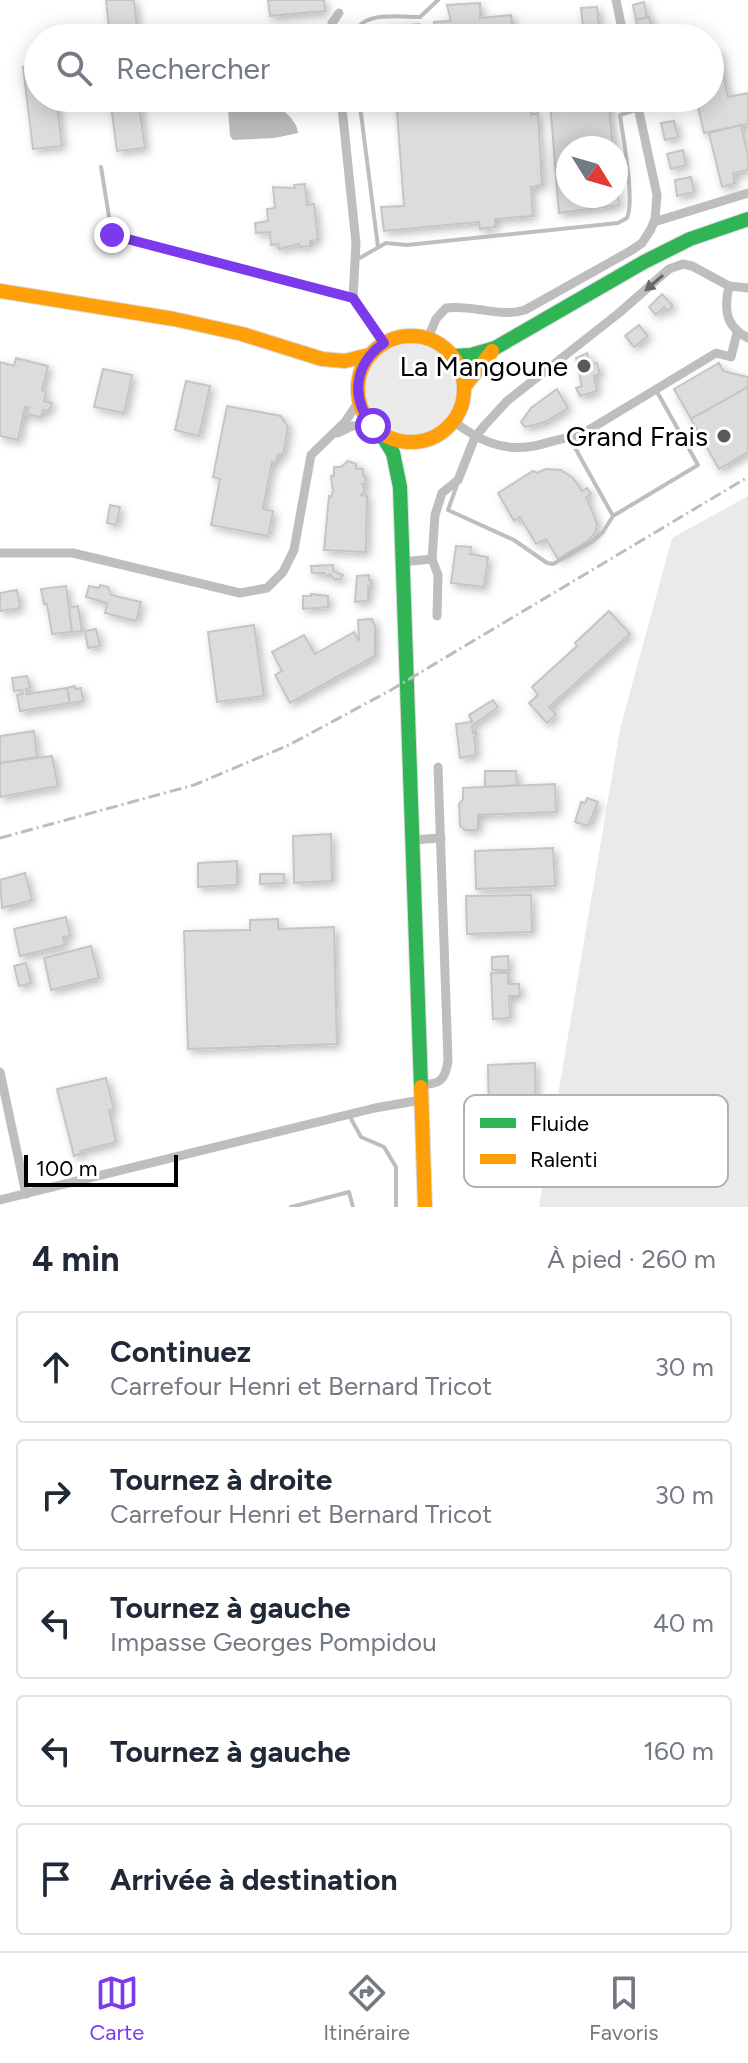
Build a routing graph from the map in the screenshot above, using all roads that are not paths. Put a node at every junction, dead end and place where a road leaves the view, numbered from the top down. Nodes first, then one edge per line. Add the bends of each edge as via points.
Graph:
1 (438, 0) edge
2 (616, 0) edge
3 (339, 13) dead end
4 (332, 24) edge
5 (361, 24) edge
6 (621, 24) edge
7 (342, 112) edge
8 (361, 112) edge
9 (630, 112) edge
10 (640, 112) edge
11 (101, 167) dead end
12 (748, 193) edge
13 (748, 219) edge
14 (654, 222) junction
15 (378, 247) junction
16 (356, 260) junction
17 (729, 286) junction
18 (748, 288) edge
19 (0, 291) edge
20 (353, 298) junction
21 (737, 333) junction
22 (428, 338) junction
23 (748, 338) edge
24 (384, 343) junction
25 (495, 348) junction
26 (369, 355) junction
27 (452, 356) junction
28 (329, 362) junction
29 (464, 387) junction
30 (656, 390) junction
31 (358, 396) junction
32 (453, 421) junction
33 (376, 429) junction
34 (475, 437) junction
35 (569, 437) junction
36 (324, 441) junction
37 (418, 441) junction
38 (458, 480) junction
39 (400, 487) junction
40 (613, 516) junction
41 (0, 553) edge
42 (432, 559) junction
43 (402, 562) junction
44 (437, 616) dead end
45 (438, 767) dead end
46 (441, 838) junction
47 (412, 840) junction
48 (0, 1072) edge
49 (420, 1092) junction
50 (349, 1115) junction
51 (26, 1194) junction
52 (0, 1200) edge
53 (291, 1207) edge
54 (353, 1207) edge
55 (396, 1207) edge
56 (425, 1207) edge

1 - 5 lane via 420,17 367,19
2 - 6 street
3 - 4 street
7 - 16 street
8 - 15 lane
9 - 15 lane via 620,115 630,211 618,223
10 - 14 street via 657,195
11 - 20 lane via 112,235
12 - 14 street
13 - 25 main road via 690,239
14 - 22 street via 632,250 525,310 446,308
15 - 16 lane
16 - 20 street
17 - 18 street
17 - 21 street via 727,320
17 -> 34 street via 692,266 669,269 507,401
19 - 28 main road via 185,320
20 - 24 street
21 - 23 street
21 - 30 street via 731,357 716,353
22 - 24 main road via 399,337
22 - 27 main road
24 - 26 main road
25 - 27 main road
25 - 29 main road
26 - 28 main road
26 - 31 main road via 360,372
27 - 29 main road
28 - 31 main road via 342,371
29 - 32 main road
30 - 35 street via 585,434
30 - 40 lane via 698,465
31 - 33 main road
31 - 36 street via 345,422
32 - 34 street
32 - 37 main road
33 - 36 street via 352,426
33 - 37 main road via 398,440
33 - 39 main road via 393,453
34 - 35 street via 517,448
34 - 38 street
35 - 40 lane
36 - 41 street via 306,470 294,550 267,588 240,593 73,553
37 - 39 main road via 405,458
38 - 40 lane via 448,510 514,540 547,563 560,562 585,547
38 - 42 street via 442,493
39 - 43 main road
42 - 43 street
42 - 44 street via 438,575
43 - 47 main road
45 - 46 street
46 - 47 street
46 - 49 street via 448,1061 442,1080
47 - 49 main road
48 - 51 street
49 - 50 street
49 - 56 main road
50 - 51 street
50 - 55 lane via 361,1137 384,1147 396,1167
51 - 52 street
53 - 54 lane via 349,1192

